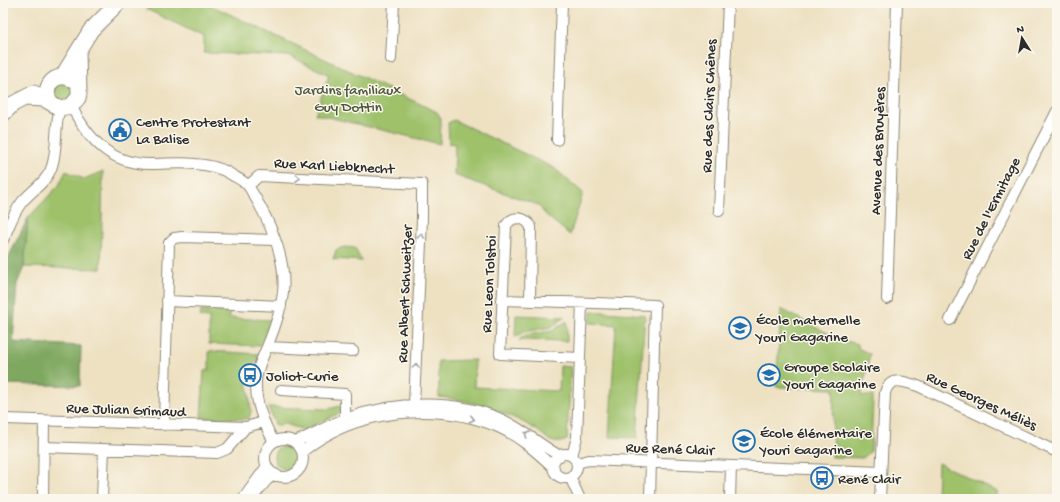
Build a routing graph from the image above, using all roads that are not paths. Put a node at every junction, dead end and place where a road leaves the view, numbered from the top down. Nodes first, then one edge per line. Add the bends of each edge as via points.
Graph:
1 (118, 3) edge
2 (394, 3) edge
3 (562, 3) edge
4 (728, 3) edge
5 (897, 3) edge
6 (78, 52) junction
7 (391, 59) dead end
8 (62, 77) junction
9 (49, 85) junction
10 (78, 88) junction
11 (25, 98) junction
12 (61, 106) junction
13 (1057, 111) edge
14 (3, 114) edge
15 (557, 140) dead end
16 (422, 184) joint
17 (248, 186) junction
18 (719, 211) dead end
19 (3, 240) edge
20 (275, 240) junction
21 (886, 299) dead end
22 (501, 300) junction
23 (167, 301) junction
24 (530, 301) junction
25 (582, 303) junction
26 (280, 306) junction
27 (950, 320) dead end
28 (267, 347) junction
29 (353, 351) dead end
30 (580, 358) junction
31 (281, 390) dead end
32 (414, 405) junction
33 (5, 418) dead end
34 (345, 419) junction
35 (44, 421) junction
36 (264, 422) junction
37 (164, 425) junction
38 (246, 427) junction
39 (274, 442) junction
40 (295, 442) junction
41 (44, 447) junction
42 (104, 449) junction
43 (302, 452) junction
44 (1057, 452) edge
45 (560, 456) junction
46 (575, 460) junction
47 (651, 463) junction
48 (268, 466) junction
49 (731, 466) junction
50 (554, 468) junction
51 (881, 472) junction
52 (275, 474) junction
53 (570, 477) junction
54 (43, 499) edge
55 (102, 499) edge
56 (243, 499) edge
57 (251, 499) edge
58 (580, 499) edge
59 (650, 499) edge
60 (730, 499) edge
61 (880, 499) edge

1 - 6 main road via 91,30
2 - 7 street
3 - 15 street
4 - 18 street, Rue des Clairs Chênes
5 - 21 street, Avenue des Bruyères
6 - 8 main road
6 - 10 main road
8 - 9 main road
8 - 10 main road via 72,79
9 - 11 main road
9 - 12 main road via 47,94
10 - 12 main road via 78,98
11 - 12 main road via 44,100
11 - 14 main road via 13,104
12 - 17 street via 92,140 113,156 126,161 150,164 182,162 210,165 227,172
12 - 19 street via 56,121 53,166 22,202 12,217
13 - 27 street, Rue de l'Ermitage
17 -> 16 street, Rue Karl Liebknecht via 259,176
32 -> 16 street, Rue Albert Schweitzer
17 - 20 street via 267,219
20 - 23 street via 174,238 169,243
20 - 26 street via 282,275
22 - 24 street
22 - 24 street, Rue Leon Tolstoi via 506,226 508,221 522,218 528,221 531,227
22 - 30 street, Rue Leon Tolstoi via 500,354
23 - 26 street
23 - 37 street
24 - 25 street
25 - 30 street
25 - 47 street via 655,305
26 - 28 street
28 - 29 street
28 - 36 street via 258,368 256,382 257,402
30 - 46 street
31 - 34 street via 345,394
32 - 34 street via 389,407
45 -> 32 street via 517,427 486,414 454,406
33 - 35 street, Rue Julian Grimaud
34 - 40 street
35 - 37 street, Rue Julian Grimaud
35 - 41 street
36 - 38 street, Rue Julian Grimaud
36 - 39 street
37 - 38 street, Rue Julian Grimaud
38 - 42 street via 222,452
39 - 40 street via 284,439
39 - 48 street via 267,450
40 - 43 street
41 - 42 street
41 - 54 street
42 - 55 street
43 -> 50 street via 315,441 364,420 413,412 442,413 480,420 499,427 532,448
43 - 52 street via 302,464 296,473 285,476
44 - 51 street, Rue Georges Méliès via 918,386 901,381 893,382 885,393
45 - 46 street via 566,454
45 - 50 street via 554,461
46 - 47 street, Rue René Clair
46 - 53 street via 577,470
47 - 49 street, Rue René Clair
47 - 59 street
48 - 52 street
48 - 56 street
49 - 51 street, Rue René Clair
49 - 60 street
50 - 53 street via 560,477
51 - 61 street
52 - 57 street
53 - 58 street

